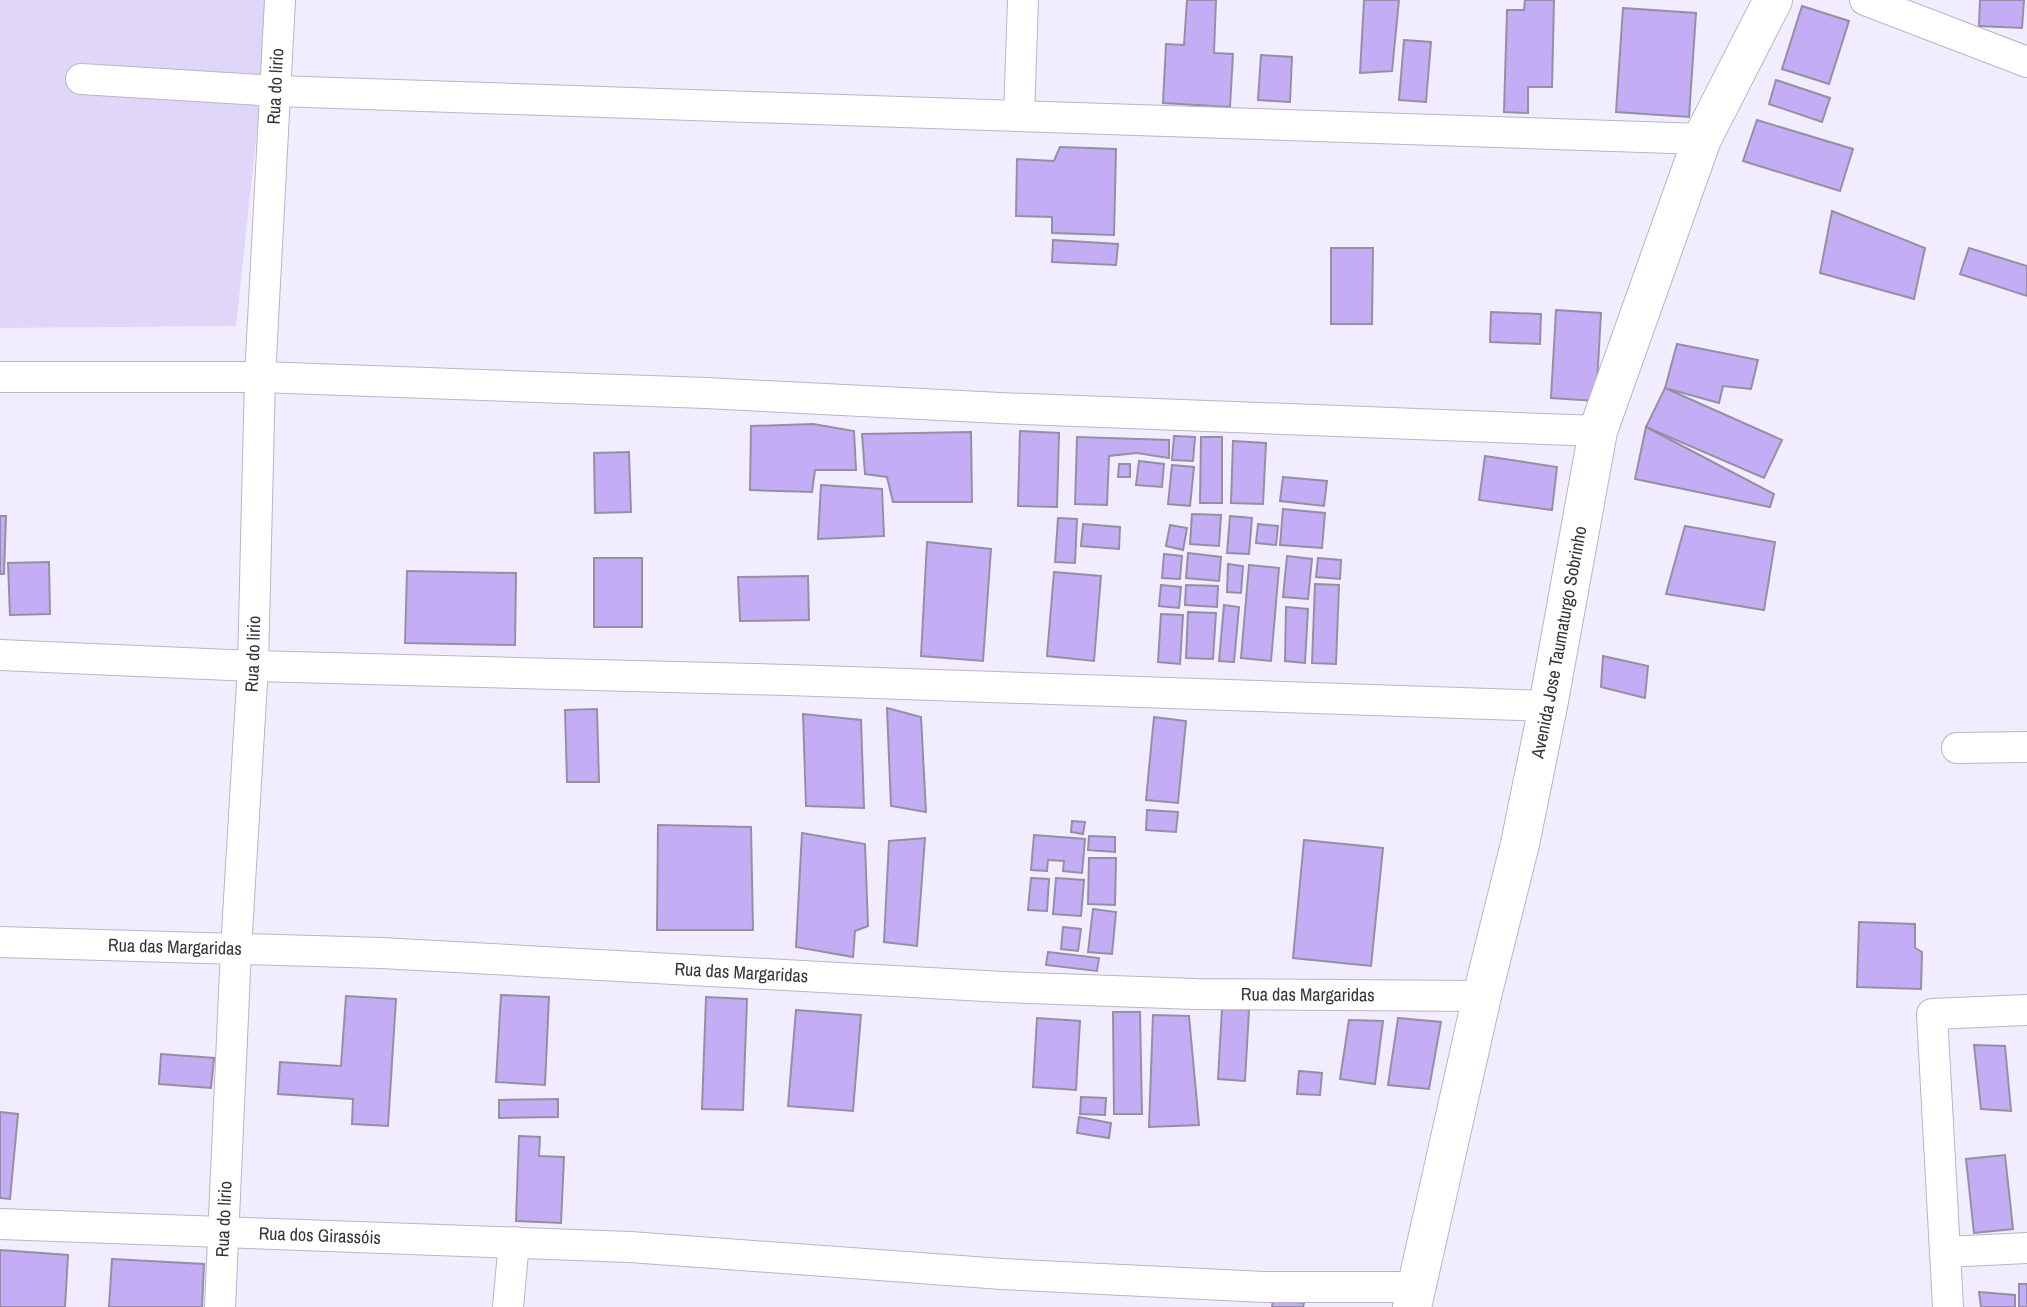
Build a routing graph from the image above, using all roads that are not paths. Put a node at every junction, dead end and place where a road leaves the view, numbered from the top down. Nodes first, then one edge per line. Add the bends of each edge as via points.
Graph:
1 (280, 0) edge
2 (1023, 0) edge
3 (1773, 0) edge
4 (1865, 0) edge
5 (2027, 62) edge
6 (81, 79) dead end
7 (276, 91) junction
8 (1019, 116) junction
9 (1702, 139) junction
10 (0, 377) edge
11 (260, 377) junction
12 (1598, 431) junction
13 (0, 655) edge
14 (253, 666) junction
15 (1548, 706) junction
16 (2027, 747) edge
17 (1957, 748) dead end
18 (0, 942) edge
19 (236, 949) junction
20 (1482, 996) junction
21 (2027, 1010) edge
22 (0, 1224) edge
23 (223, 1231) junction
24 (514, 1241) junction
25 (2027, 1248) edge
26 (1945, 1252) junction
27 (1414, 1297) edge
28 (220, 1307) edge
29 (508, 1307) edge
30 (1948, 1307) edge

1 - 7 street, Rua do lirio
2 - 8 street
3 - 9 street, Avenida Jose Taumaturgo Sobrinho
4 - 5 street
6 - 7 street
7 - 8 street
7 - 11 street, Rua do lirio
8 - 9 street
9 - 12 street, Avenida Jose Taumaturgo Sobrinho
10 - 11 street
11 - 12 street
11 - 14 street, Rua do lirio
12 - 15 street, Avenida Jose Taumaturgo Sobrinho
13 - 14 street
14 - 15 street
14 - 19 street, Rua do lirio
15 - 20 street, Avenida Jose Taumaturgo Sobrinho
16 - 17 street
18 - 19 street, Rua das Margaridas
19 - 20 street, Rua das Margaridas via 1195,994
19 - 23 street, Rua do lirio
20 - 27 street, Avenida Jose Taumaturgo Sobrinho
21 - 26 street via 1932,1014
22 - 23 street, Rua dos Girassóis
23 - 24 street, Rua dos Girassóis
23 - 28 street, Rua do lirio
24 - 27 street
24 - 29 street
25 - 26 street
26 - 30 street

